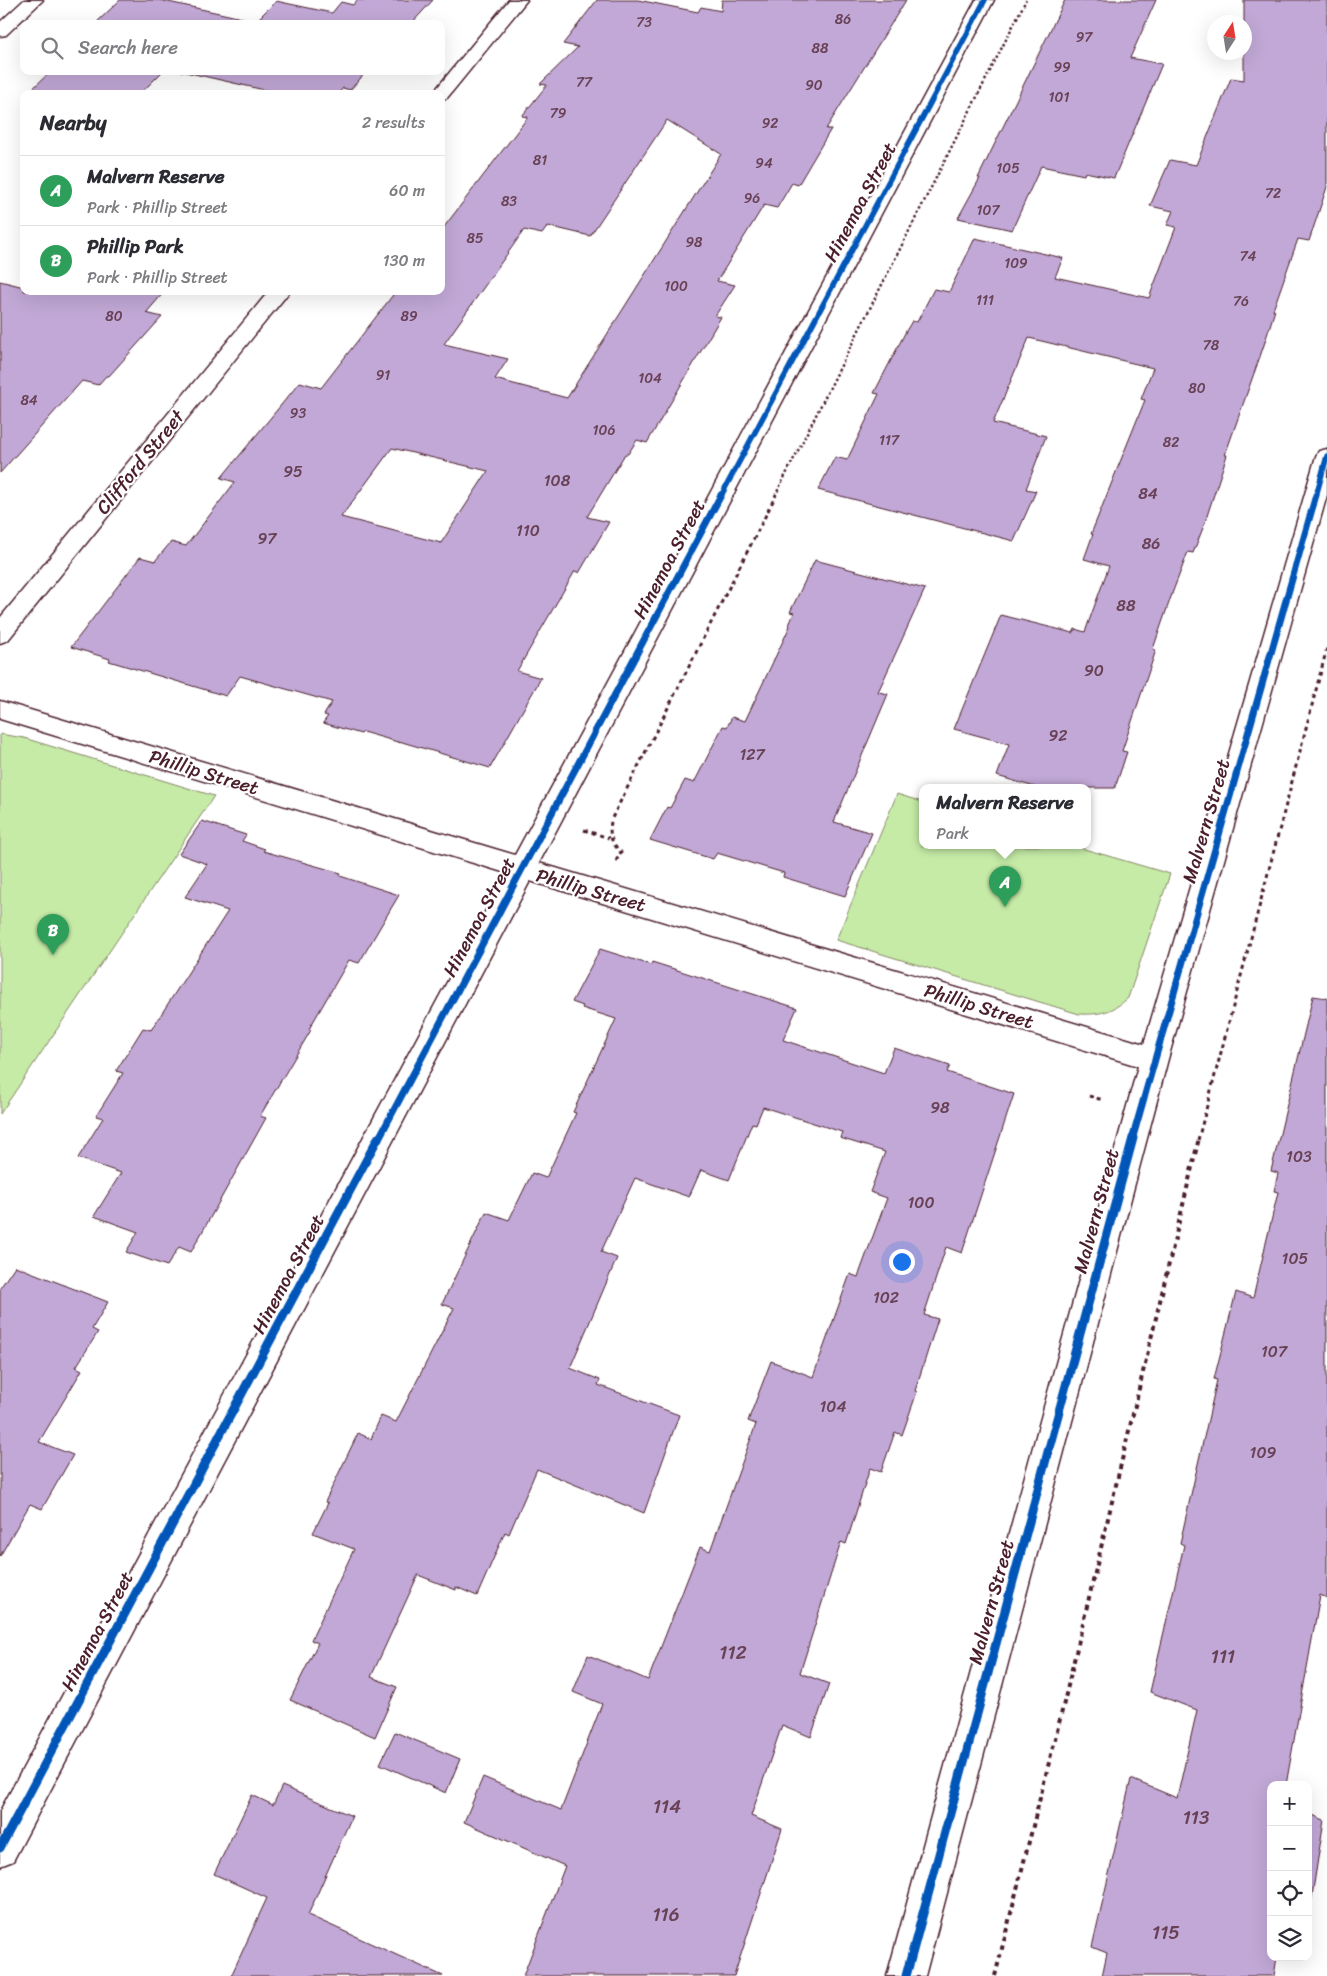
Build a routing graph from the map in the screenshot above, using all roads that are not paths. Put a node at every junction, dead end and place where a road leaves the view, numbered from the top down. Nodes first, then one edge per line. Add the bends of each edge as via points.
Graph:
1 (34, 0) edge
2 (518, 0) edge
3 (986, 0) edge
4 (0, 31) edge
5 (444, 90) edge
6 (277, 295) edge
7 (1327, 456) edge
8 (0, 634) edge
9 (0, 710) edge
10 (523, 869) junction
11 (1154, 1059) junction
12 (0, 1848) edge
13 (906, 1976) edge

1 - 4 street
2 - 5 street
3 - 10 street, Hinemoa Street
6 - 8 street, Clifford Street
7 - 11 street, Malvern Street
9 - 10 street, Phillip Street
10 - 11 street, Phillip Street
10 - 12 street, Hinemoa Street
11 - 13 street, Malvern Street

